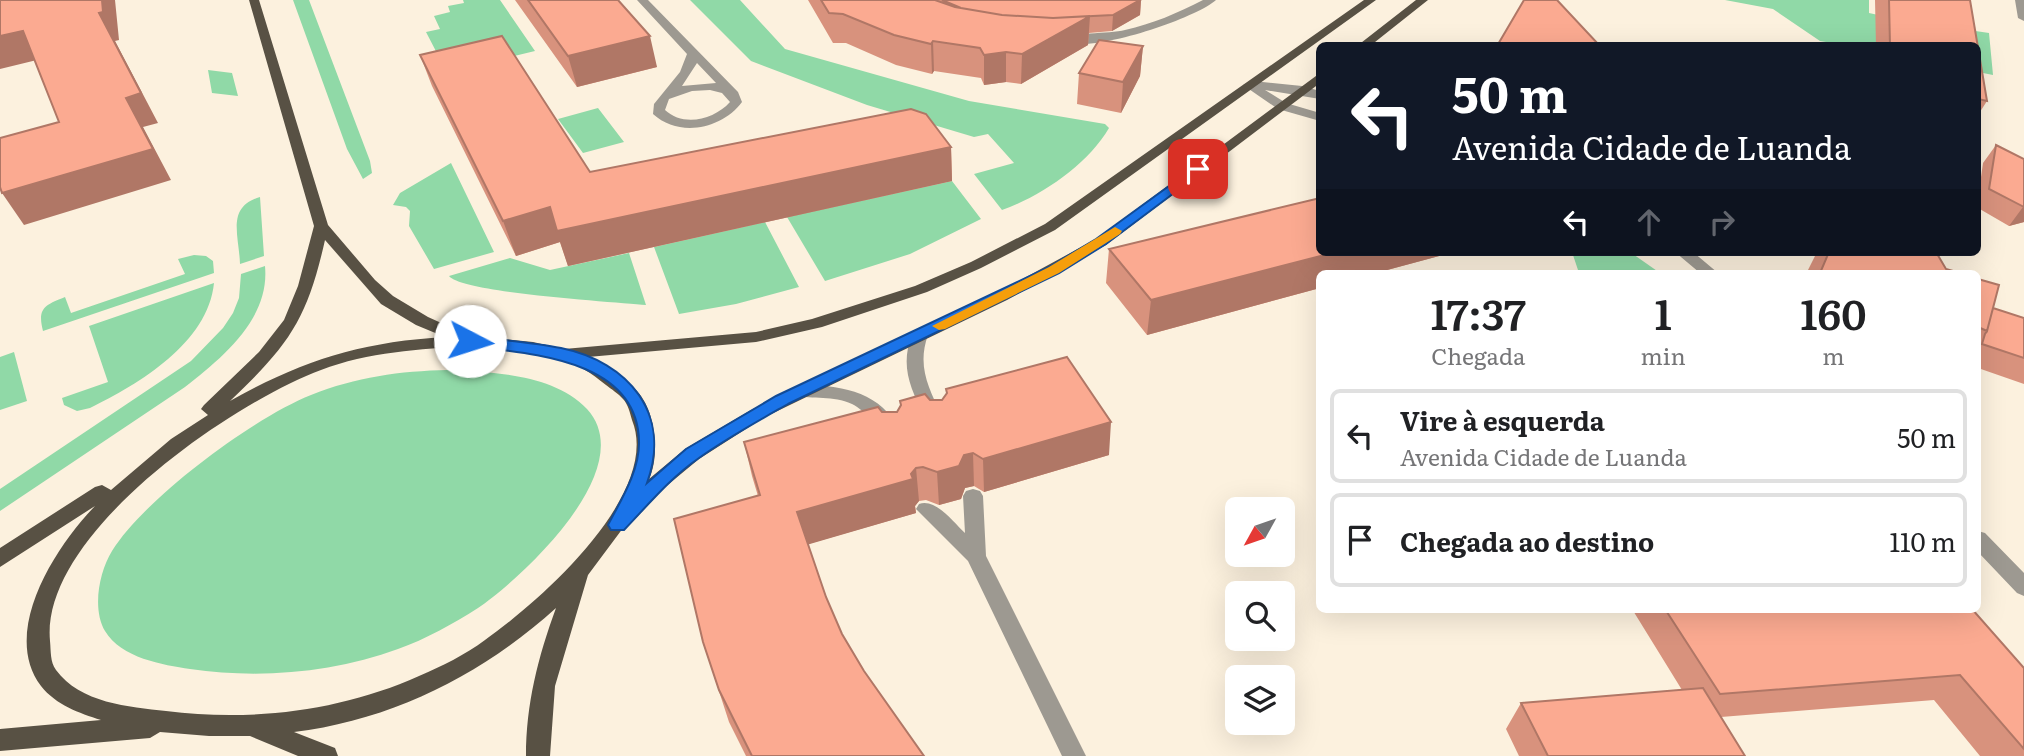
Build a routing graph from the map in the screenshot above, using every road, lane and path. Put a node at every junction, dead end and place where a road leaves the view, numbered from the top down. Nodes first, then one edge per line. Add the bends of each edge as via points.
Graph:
1 (254, 0) edge
2 (642, 0) edge
3 (1211, 0) edge
4 (1371, 0) edge
5 (1423, 0) edge
6 (2020, 0) edge
7 (2024, 18) edge
8 (1050, 40) edge
9 (1367, 42) edge
10 (694, 54) junction
11 (1316, 80) edge
12 (1249, 85) junction
13 (1302, 90) junction
14 (1316, 94) edge
15 (734, 95) junction
16 (667, 96) junction
17 (1282, 106) junction
18 (1316, 116) edge
19 (321, 226) junction
20 (1688, 256) edge
21 (1706, 270) edge
22 (920, 335) junction
23 (470, 341) junction
24 (561, 354) junction
25 (801, 391) junction
26 (938, 425) edge
27 (191, 429) junction
28 (892, 437) edge
29 (137, 468) junction
30 (973, 496) dead end
31 (926, 509) dead end
32 (618, 525) junction
33 (1981, 542) edge
34 (976, 556) junction
35 (0, 559) edge
36 (579, 573) junction
37 (2024, 587) edge
38 (180, 725) junction
39 (250, 725) junction
40 (0, 740) edge
41 (326, 756) edge
42 (538, 756) edge
43 (1074, 756) edge

1 - 19 main road
2 - 10 street
3 - 8 street via 1149,30 1089,40
4 - 12 main road
5 - 9 main road
6 - 7 street
10 - 15 street
10 - 16 street via 690,71
11 - 13 main road
12 - 13 street
12 - 17 street
12 - 24 main road via 1049,227 921,289 756,337
13 - 14 street
13 - 17 main road
15 - 16 street via 723,88 704,86
15 - 16 street via 736,102 724,115 694,123 675,122 661,115 658,105
17 - 18 street
17 - 22 main road via 1101,242
19 - 23 main road via 387,300
19 - 27 main road via 294,318 267,353
20 - 21 street
22 - 25 main road
22 - 26 street via 914,348 914,374
23 - 24 main road
23 - 27 main road via 380,347 346,355 278,381
24 - 32 main road via 594,366 621,385 643,415 648,442 640,480
25 - 28 street via 845,393 863,400 877,410
25 - 32 main road via 692,454
27 - 29 main road
29 - 35 main road
29 - 38 main road via 92,512 53,560 33,601 31,632 41,667 60,691 107,714
30 - 34 street
31 - 34 street
32 - 36 main road
33 - 37 street
34 - 43 street
36 - 39 main road via 535,616 489,650 444,675 385,700 320,716
36 - 42 main road via 547,664
38 - 39 main road
38 - 40 main road
39 - 41 main road

